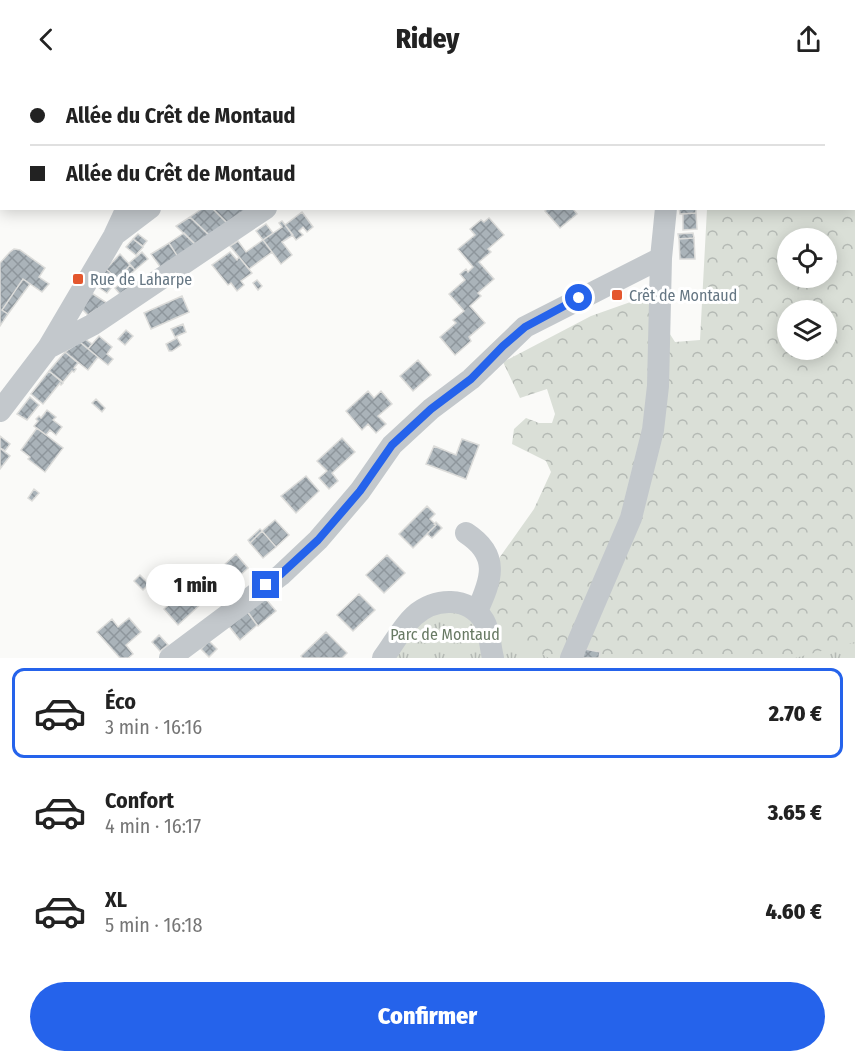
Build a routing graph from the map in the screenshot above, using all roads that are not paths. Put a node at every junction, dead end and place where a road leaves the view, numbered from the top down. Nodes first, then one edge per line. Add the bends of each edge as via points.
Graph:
1 (126, 210) edge
2 (147, 210) edge
3 (263, 210) edge
4 (666, 210) edge
5 (114, 236) junction
6 (661, 258) junction
7 (48, 348) junction
8 (24, 380) junction
9 (0, 390) edge
10 (0, 411) edge
11 (466, 533) dead end
12 (431, 591) dead end
13 (479, 607) junction
14 (170, 658) edge
15 (383, 658) edge
16 (493, 658) edge
17 (571, 658) edge

1 - 5 street
2 - 5 street
3 - 7 street via 92,325
4 - 6 street
5 - 7 street
6 - 14 street via 525,327 471,379 392,445 360,491 318,540 281,574
6 - 17 street via 653,430 631,518
7 - 8 street
8 - 9 street
8 - 10 street
11 - 13 street via 484,548 489,560 490,577
12 - 13 street via 459,591
13 - 15 street via 448,601 431,604 414,616
13 - 16 street

